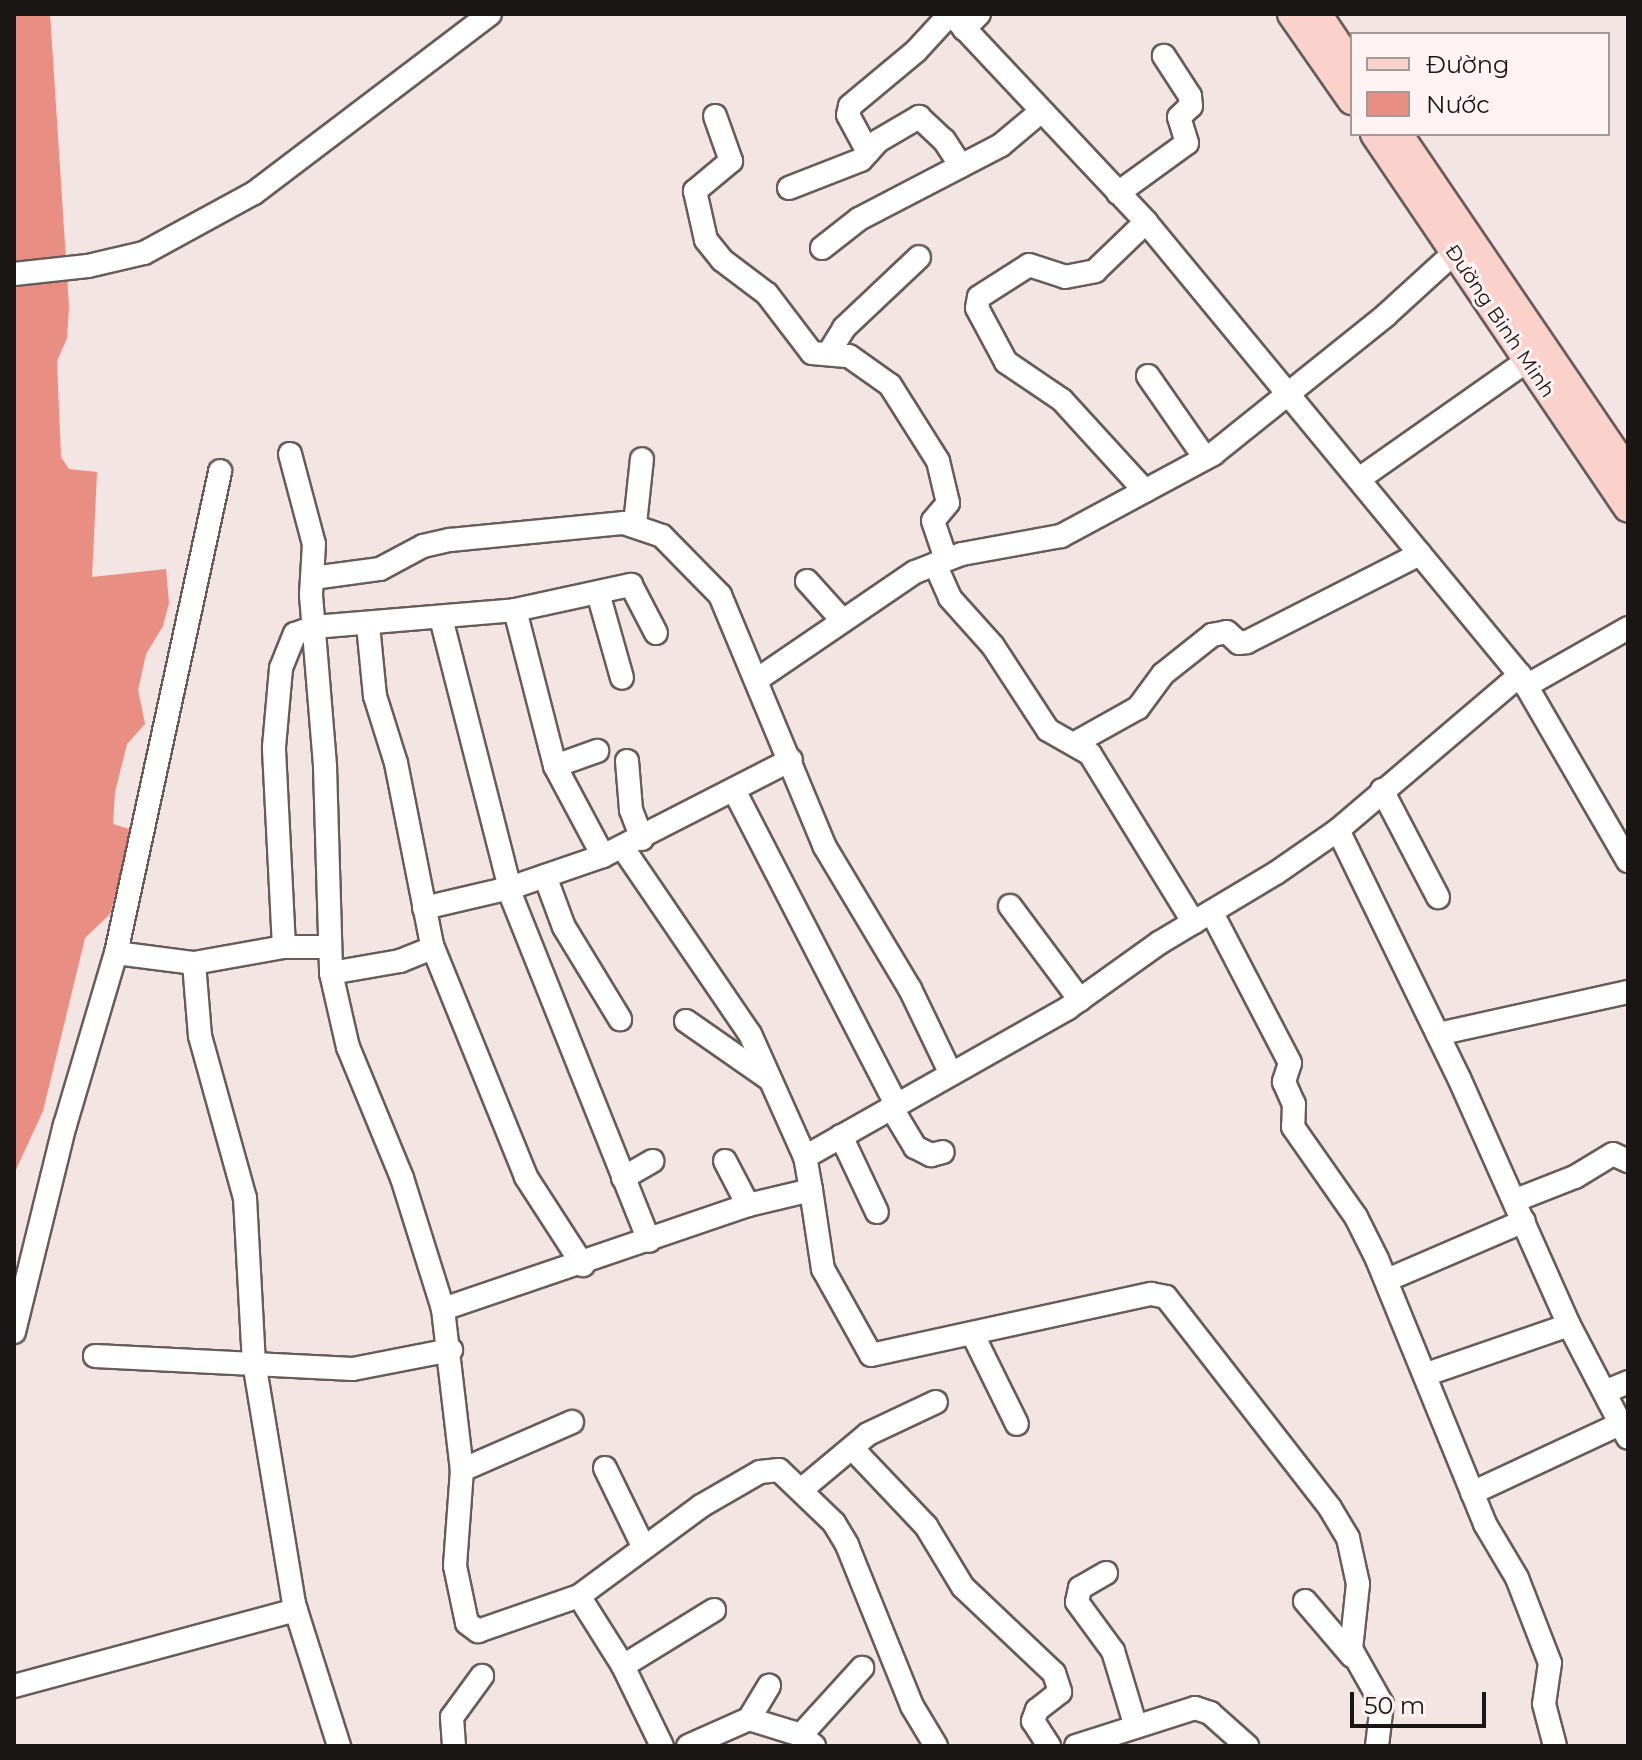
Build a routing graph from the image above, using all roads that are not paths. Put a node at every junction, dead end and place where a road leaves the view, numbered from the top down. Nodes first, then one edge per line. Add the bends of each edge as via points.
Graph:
1 (490, 14) edge
2 (1292, 14) edge
3 (1317, 14) edge
4 (961, 18) edge
5 (1164, 56) dead end
6 (1350, 63) edge
7 (1350, 97) edge
8 (1039, 113) junction
9 (715, 116) dead end
10 (1376, 136) edge
11 (1399, 136) edge
12 (868, 152) junction
13 (961, 166) junction
14 (789, 188) dead end
15 (1118, 193) junction
16 (1146, 222) junction
17 (822, 248) dead end
18 (1454, 253) junction
19 (919, 257) dead end
20 (14, 274) edge
21 (1483, 278) junction
22 (828, 354) junction
23 (1527, 361) junction
24 (1148, 376) dead end
25 (1290, 396) junction
26 (290, 454) dead end
27 (1205, 458) junction
28 (642, 459) dead end
29 (220, 471) dead end
30 (1628, 472) edge
31 (1359, 479) junction
32 (1145, 491) junction
33 (1628, 507) edge
34 (635, 524) junction
35 (1420, 554) junction
36 (940, 561) junction
37 (313, 578) junction
38 (807, 581) dead end
39 (598, 593) junction
40 (515, 610) junction
41 (441, 618) junction
42 (842, 620) junction
43 (368, 625) junction
44 (314, 627) junction
45 (1628, 628) edge
46 (656, 633) dead end
47 (622, 678) dead end
48 (758, 679) junction
49 (1523, 681) junction
50 (1075, 743) junction
51 (597, 751) dead end
52 (791, 760) junction
53 (627, 761) dead end
54 (555, 766) junction
55 (1382, 790) junction
56 (735, 792) junction
57 (1338, 830) junction
58 (622, 848) junction
59 (1628, 861) edge
60 (545, 876) junction
61 (509, 888) junction
62 (1438, 897) dead end
63 (1010, 906) dead end
64 (424, 908) junction
65 (1203, 918) junction
66 (284, 947) junction
67 (328, 947) junction
68 (433, 948) junction
69 (116, 953) junction
70 (194, 963) junction
71 (331, 973) junction
72 (1628, 992) edge
73 (1080, 1000) junction
74 (620, 1019) dead end
75 (686, 1021) dead end
76 (1438, 1034) junction
77 (950, 1072) junction
78 (769, 1079) junction
79 (894, 1106) junction
80 (841, 1136) junction
81 (943, 1152) dead end
82 (805, 1157) junction
83 (652, 1161) dead end
84 (725, 1161) dead end
85 (1628, 1161) edge
86 (623, 1178) junction
87 (811, 1190) junction
88 (748, 1205) junction
89 (1520, 1210) junction
90 (877, 1212) dead end
91 (649, 1241) junction
92 (583, 1265) junction
93 (1387, 1280) junction
94 (443, 1309) junction
95 (1569, 1325) junction
96 (14, 1332) edge
97 (973, 1335) junction
98 (451, 1350) junction
99 (95, 1356) dead end
100 (254, 1362) junction
101 (1427, 1374) junction
102 (1628, 1382) edge
103 (1607, 1391) junction
104 (936, 1402) dead end
105 (572, 1422) dead end
106 (1017, 1424) dead end
107 (1624, 1431) edge
108 (852, 1448) junction
109 (605, 1468) dead end
110 (462, 1470) junction
111 (801, 1490) junction
112 (1472, 1493) junction
113 (643, 1546) junction
114 (1106, 1573) dead end
115 (579, 1596) junction
116 (1305, 1601) dead end
117 (296, 1610) junction
118 (714, 1610) dead end
119 (1352, 1656) junction
120 (623, 1666) junction
121 (862, 1668) dead end
122 (482, 1676) dead end
123 (14, 1686) edge
124 (769, 1686) dead end
125 (820, 1705) dead end
126 (749, 1719) junction
127 (1126, 1736) edge
128 (804, 1738) edge
129 (704, 1742) edge
130 (339, 1746) edge
131 (454, 1746) edge
132 (662, 1746) edge
133 (936, 1746) edge
134 (1049, 1746) edge
135 (1076, 1746) edge
136 (1247, 1746) edge
137 (1377, 1746) edge
138 (1555, 1746) edge

1 - 20 street via 254,193 144,253
2 - 7 main road
3 - 6 main road
4 - 8 street
4 - 12 street via 850,106 848,115
5 - 15 street via 1190,96 1191,106 1179,117 1187,143
8 - 13 street via 1001,145
8 - 15 street
9 - 22 street via 731,161 695,191 706,240 722,260 767,294 808,348
10 - 18 main road, Đường Binh Minh
11 - 21 main road, Đường Binh Minh
12 - 13 street via 919,117 944,140
12 - 14 street via 861,160
13 - 17 street via 859,219
15 - 16 street
16 - 25 street
16 - 32 street via 1095,271 1065,277 1029,265 979,297 977,308 1006,362 1062,400
18 - 21 main road, Đường Binh Minh
18 - 25 street
19 - 22 street via 844,328
21 - 23 main road, Đường Binh Minh
21 - 30 main road, Đường Binh Minh
22 - 36 street via 849,356 880,377 921,429 948,497 947,508 933,521
23 - 31 street
23 - 33 main road, Đường Binh Minh
24 - 27 street
25 - 27 street
25 - 31 street
26 - 37 street via 312,525
27 - 32 street
28 - 34 street
29 - 69 street
31 - 35 street
32 - 36 street via 1061,536
34 - 37 street via 450,540 423,546 380,569
34 - 48 street via 662,536 715,588
35 - 49 street
35 - 50 street via 1247,642 1239,643 1227,632 1212,635 1163,674 1138,708
36 - 42 street
36 - 50 street via 950,598 993,646 1048,730 1056,739
37 - 44 street
38 - 42 street
39 - 40 street
39 - 46 street via 635,587
39 - 47 street
40 - 41 street
40 - 54 street
41 - 43 street
41 - 61 street
42 - 48 street
43 - 44 street
43 - 64 street via 375,696 396,763
44 - 66 street via 287,643 274,747
44 - 67 street via 325,767
45 - 49 street
48 - 52 street
49 - 55 street
49 - 59 street
50 - 65 street via 1105,775
51 - 54 street
52 - 56 street
52 - 77 street via 825,847 910,989
53 - 58 street via 631,810
54 - 58 street
55 - 57 street
55 - 62 street
56 - 58 street
56 - 79 street
57 - 65 street
57 - 76 street
58 - 60 street
58 - 78 street via 750,1034
60 - 61 street
60 - 74 street via 564,927
61 - 64 street
61 - 86 street
63 - 73 street
64 - 68 street
65 - 73 street
65 - 93 street via 1290,1063 1284,1082 1294,1104 1293,1127 1356,1217
66 - 67 street
66 - 70 street
67 - 71 street
68 - 71 street via 400,961
68 - 92 street via 526,1177
69 - 70 street
69 - 96 street via 65,1125
70 - 100 street via 200,1036 245,1198
71 - 94 street via 348,1047 402,1178
72 - 76 street
73 - 77 street
75 - 78 street
76 - 89 street
77 - 79 street
78 - 82 street
79 - 80 street
79 - 81 street via 915,1147 931,1155
80 - 82 street
80 - 90 street
82 - 87 street
83 - 86 street
84 - 88 street
85 - 89 street via 1613,1154
86 - 91 street
87 - 88 street
87 - 97 street via 823,1269 868,1353 883,1355
88 - 91 street
89 - 93 street
89 - 95 street
91 - 92 street
92 - 94 street
93 - 101 street
94 - 98 street
95 - 101 street
95 - 103 street
97 - 106 street
97 - 119 street via 1151,1294 1166,1297 1348,1538 1358,1584
98 - 100 street via 353,1369
98 - 110 street
99 - 100 street
100 - 117 street
101 - 112 street
102 - 103 street
103 - 107 street
104 - 108 street
105 - 110 street
107 - 112 street
108 - 111 street
108 - 134 street via 926,1526 963,1587 1054,1673 1060,1692 1037,1710 1033,1721
109 - 113 street
110 - 115 street via 455,1566 467,1623 486,1629
111 - 113 street via 779,1470 760,1472
111 - 133 street via 847,1545 912,1706
112 - 138 street via 1511,1565 1550,1663 1544,1704
113 - 115 street
114 - 127 street via 1080,1588 1076,1597 1113,1651
115 - 120 street
116 - 119 street
117 - 123 street
117 - 130 street
118 - 120 street
119 - 137 street via 1382,1704
120 - 132 street
121 - 128 street
122 - 131 street via 452,1717
124 - 126 street
125 - 128 street
126 - 128 street
126 - 129 street
127 - 135 street
127 - 136 street via 1195,1708 1210,1713

